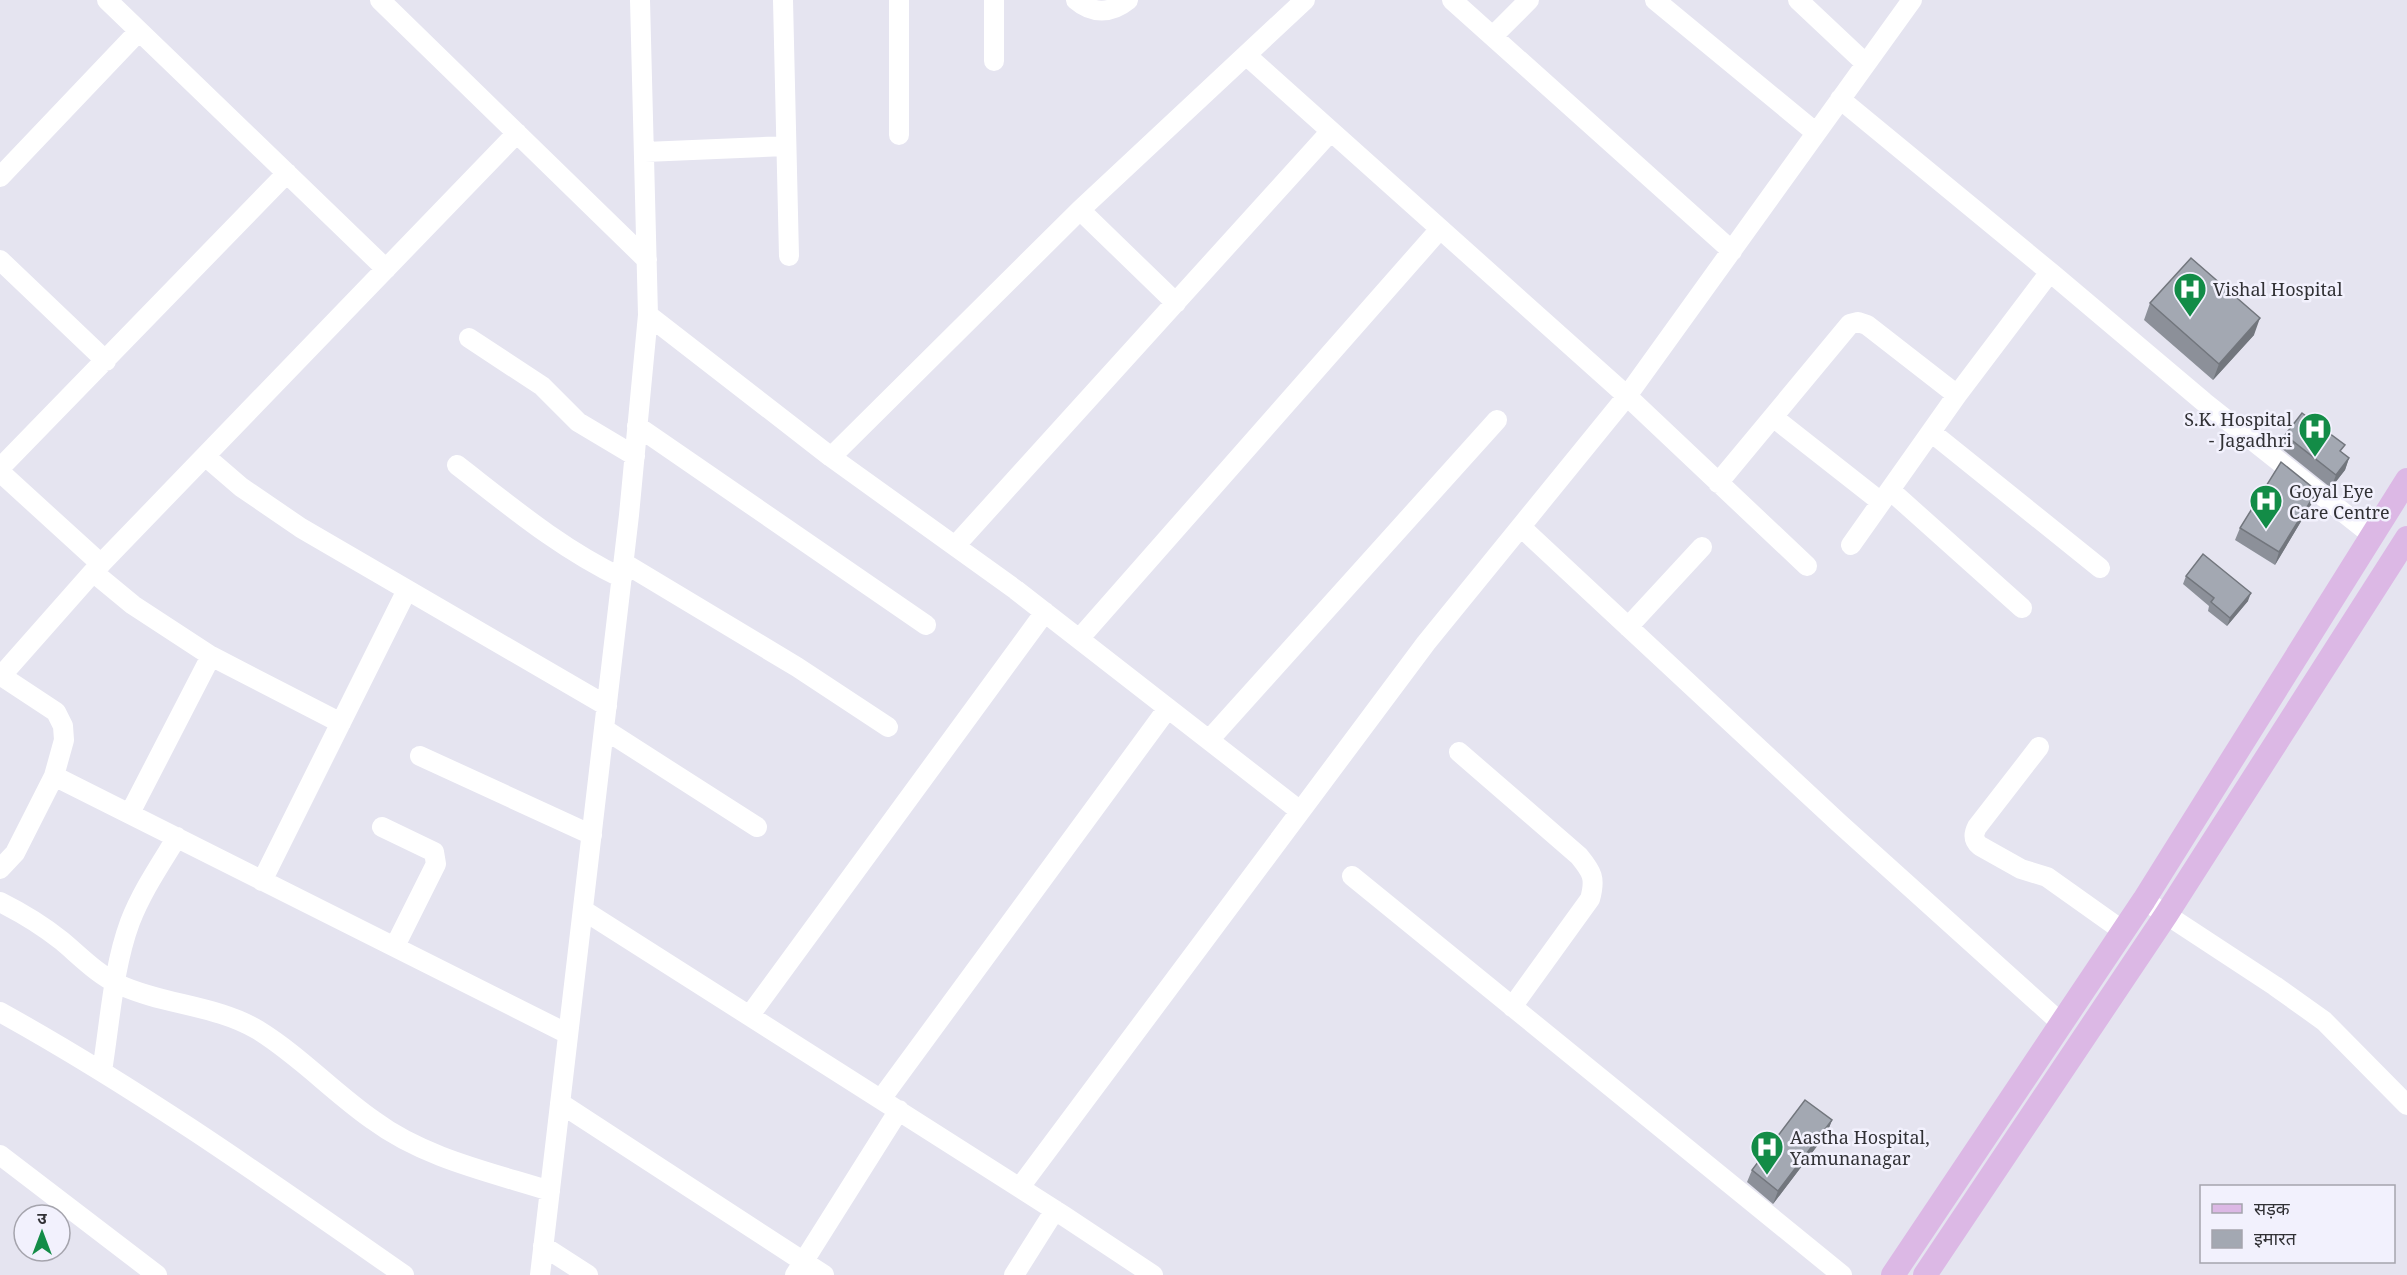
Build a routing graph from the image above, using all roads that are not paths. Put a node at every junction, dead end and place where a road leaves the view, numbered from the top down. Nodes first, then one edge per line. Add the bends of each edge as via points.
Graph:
1 (107, 0) edge
2 (380, 0) edge
3 (640, 0) edge
4 (783, 0) edge
5 (899, 0) edge
6 (994, 0) edge
7 (1076, 0) edge
8 (1128, 0) edge
9 (1305, 0) edge
10 (1452, 0) edge
11 (1529, 0) edge
12 (1655, 0) edge
13 (1798, 0) edge
14 (1912, 0) edge
15 (139, 31) junction
16 (1493, 36) junction
17 (1246, 55) junction
18 (994, 61) dead end
19 (1865, 63) junction
20 (1840, 99) junction
21 (1331, 131) junction
22 (1815, 132) junction
23 (517, 133) junction
24 (899, 135) dead end
25 (786, 146) junction
26 (645, 152) junction
27 (287, 173) junction
28 (0, 177) edge
29 (1080, 210) junction
30 (1440, 229) junction
31 (1732, 251) junction
32 (789, 256) dead end
33 (0, 260) edge
34 (647, 260) junction
35 (386, 268) junction
36 (2050, 272) junction
37 (1176, 303) junction
38 (648, 315) junction
39 (469, 338) dead end
40 (106, 361) junction
41 (1957, 395) junction
42 (1627, 396) junction
43 (1773, 417) junction
44 (1497, 420) dead end
45 (638, 426) junction
46 (1931, 432) junction
47 (205, 456) junction
48 (635, 456) junction
49 (831, 457) junction
50 (458, 465) dead end
51 (0, 470) edge
52 (2407, 480) edge
53 (1718, 483) junction
54 (1886, 496) junction
55 (1521, 527) junction
56 (2373, 536) junction
57 (2407, 538) edge
58 (1851, 545) dead end
59 (956, 546) junction
60 (1702, 547) dead end
61 (1807, 566) dead end
62 (97, 568) junction
63 (2100, 568) dead end
64 (623, 570) junction
65 (407, 590) junction
66 (2022, 608) dead end
67 (1045, 612) junction
68 (926, 625) dead end
69 (1628, 627) junction
70 (1080, 639) junction
71 (210, 656) junction
72 (0, 675) edge
73 (607, 706) junction
74 (1168, 708) junction
75 (341, 723) junction
76 (888, 727) dead end
77 (604, 729) junction
78 (1209, 740) junction
79 (2039, 747) dead end
80 (1459, 752) dead end
81 (420, 756) dead end
82 (54, 776) junction
83 (1300, 812) junction
84 (130, 813) junction
85 (382, 827) dead end
86 (758, 828) dead end
87 (592, 835) junction
88 (177, 837) junction
89 (0, 869) edge
90 (1352, 876) dead end
91 (262, 880) junction
92 (2144, 900) junction
93 (0, 902) edge
94 (583, 910) junction
95 (2166, 915) junction
96 (2123, 931) junction
97 (394, 946) junction
98 (116, 983) junction
99 (1512, 1007) junction
100 (0, 1012) edge
101 (750, 1015) junction
102 (2061, 1023) junction
103 (568, 1034) junction
104 (102, 1071) junction
105 (881, 1099) junction
106 (560, 1103) junction
107 (2407, 1105) edge
108 (899, 1110) junction
109 (0, 1155) edge
110 (1020, 1187) junction
111 (550, 1191) junction
112 (1055, 1210) junction
113 (543, 1246) junction
114 (799, 1268) edge
115 (157, 1275) edge
116 (404, 1275) edge
117 (540, 1275) edge
118 (588, 1275) edge
119 (824, 1275) edge
120 (1014, 1275) edge
121 (1153, 1275) edge
122 (1842, 1275) edge
123 (1893, 1275) edge
124 (1925, 1275) edge

1 - 15 street
2 - 23 street
3 - 26 street
4 - 25 street
5 - 24 street
6 - 18 street
7 - 8 street via 1086,8 1103,11
9 - 17 street
10 - 16 street
11 - 16 street
12 - 22 street
13 - 19 street
14 - 19 street
15 - 27 street
15 - 28 street
16 - 31 street
17 - 21 street
17 - 29 street
19 - 20 street
20 - 22 street
20 - 36 street
21 - 30 street
21 - 37 street
22 - 31 street
23 - 34 street
23 - 35 street
25 - 26 street
25 - 32 street
26 - 34 street
27 - 35 street
27 - 40 street
29 - 37 street
29 - 49 street
30 - 42 street
30 - 70 street
31 - 42 street
33 - 40 street
34 - 38 street
35 - 47 street
36 - 41 street
36 - 56 street via 2204,402
37 - 59 street
38 - 45 street
38 - 49 street
39 - 48 street via 542,386 578,422
40 - 51 street
41 - 43 street via 1858,322 1850,324
41 - 46 street
42 - 53 street
42 - 55 street
43 - 53 street
43 - 54 street
44 - 78 street
45 - 48 street
45 - 68 street
46 - 54 street
46 - 63 street
47 - 62 street
47 - 65 street via 241,487 301,528
48 - 64 street
49 - 59 street
50 - 64 street via 556,541 594,564
51 - 62 street
52 - 56 main road
53 - 61 street
54 - 58 street
54 - 66 street
55 - 69 street
55 - 83 street via 1426,643
56 - 92 main road
57 - 95 main road
59 - 67 street
60 - 69 street
62 - 71 street via 133,605
62 - 72 street
64 - 73 street
64 - 76 street via 797,667
65 - 73 street
65 - 75 street
67 - 70 street
67 - 101 street
69 - 102 street
70 - 74 street
71 - 75 street
71 - 84 street
72 - 82 street via 56,712 64,740
73 - 77 street
74 - 78 street
74 - 105 street
75 - 91 street
77 - 86 street
77 - 87 street
78 - 83 street
79 - 96 street via 1977,827 1975,841 2022,868 2047,876
80 - 99 street via 1579,856 1590,870 1594,885 1590,899
81 - 87 street
82 - 84 street
82 - 89 street via 15,853
83 - 110 street
84 - 88 street
85 - 97 street via 434,852 437,858
87 - 94 street
88 - 91 street
88 - 98 street via 145,888 130,922
90 - 99 street
91 - 97 street
92 - 95 street
92 - 96 main road
93 - 98 street via 34,920
94 - 101 street
94 - 103 street
95 - 107 street via 2324,1021
95 - 124 main road
96 - 102 main road
97 - 103 street
98 - 104 street
98 - 111 street via 255,1029 286,1049 373,1121 408,1142 453,1161
99 - 122 street
100 - 104 street
101 - 105 street
102 - 123 main road
103 - 106 street
104 - 116 street via 234,1156
105 - 108 street
106 - 111 street
106 - 114 street
108 - 110 street
108 - 114 street
109 - 115 street
110 - 112 street
111 - 113 street
112 - 120 street
112 - 121 street
113 - 117 street
113 - 118 street
114 - 119 street

